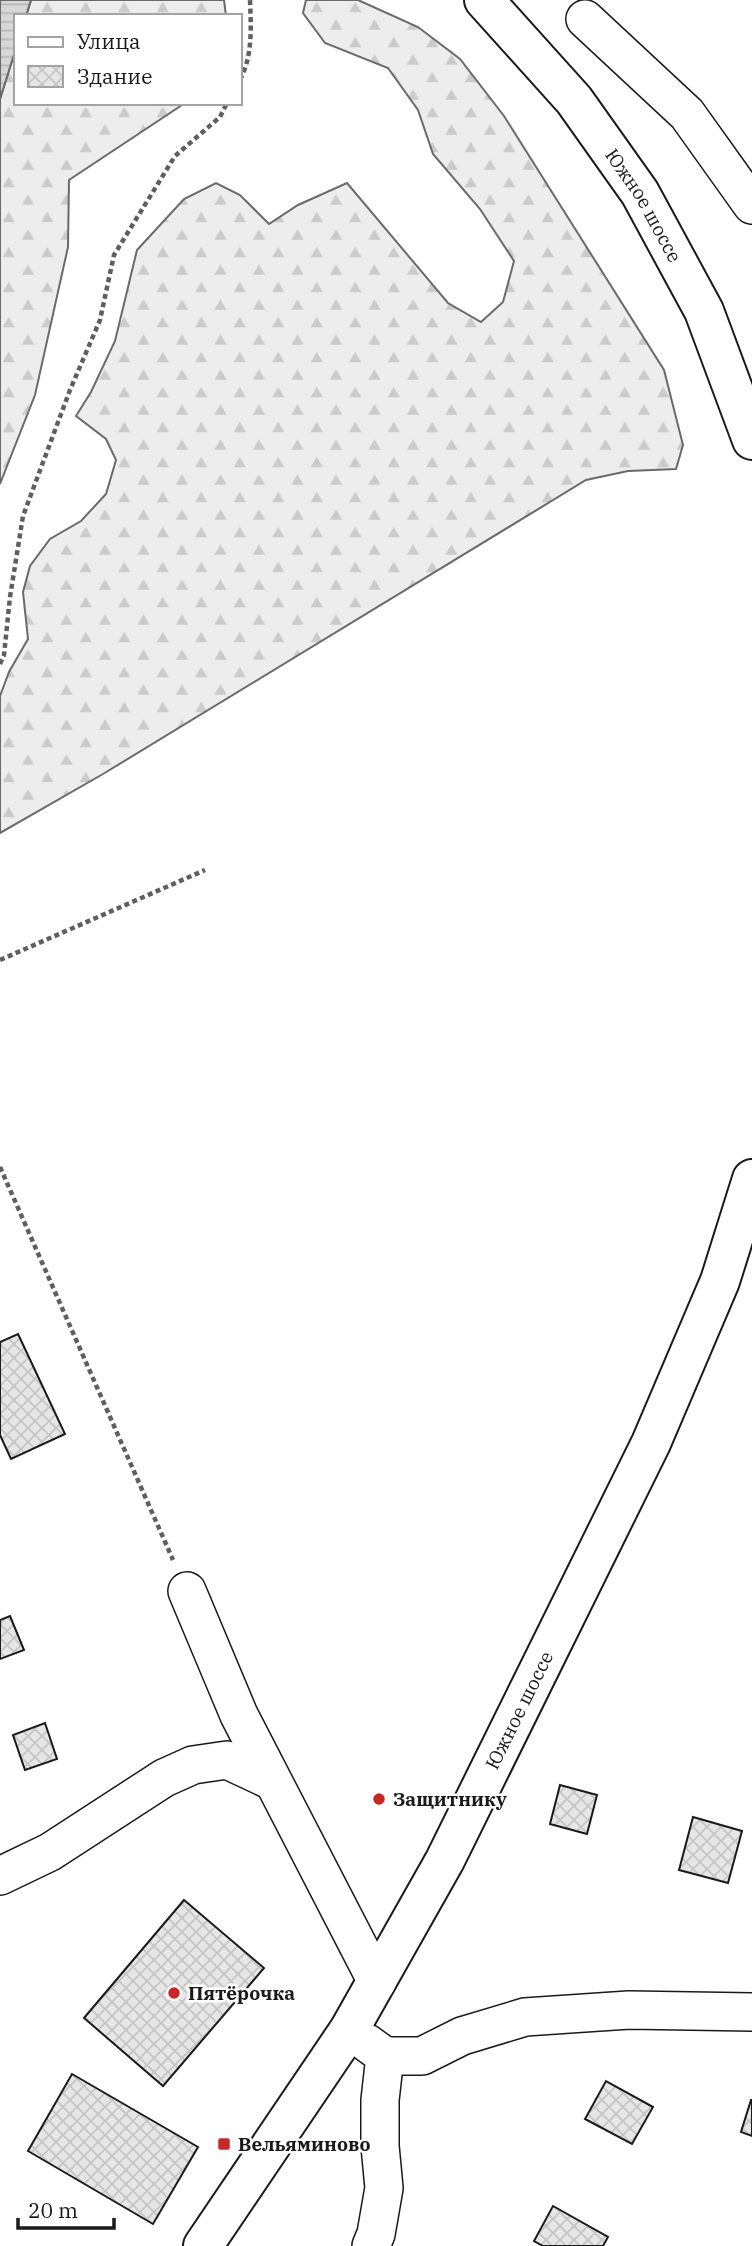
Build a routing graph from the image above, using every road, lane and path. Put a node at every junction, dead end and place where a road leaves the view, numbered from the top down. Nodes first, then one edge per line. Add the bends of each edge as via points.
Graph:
1 (250, 0) edge
2 (484, 0) edge
3 (585, 19) dead end
4 (242, 74) edge
5 (226, 105) edge
6 (752, 205) edge
7 (752, 440) edge
8 (0, 664) edge
9 (205, 870) dead end
10 (0, 960) edge
11 (0, 1167) edge
12 (752, 1179) edge
13 (187, 1591) joint
14 (239, 1715) junction
15 (227, 1760) junction
16 (272, 1781) junction
17 (0, 1876) edge
18 (377, 1983) junction
19 (752, 2012) edge
20 (349, 2030) junction
21 (385, 2056) junction
22 (203, 2246) edge
23 (371, 2246) edge

1 - 4 path via 252,26
2 - 7 main road, Южное шоссе via 574,100 640,193 704,311
3 - 6 street via 687,114
5 - 8 path via 220,117 175,156 114,256 100,320 23,516
9 - 10 path
11 - 13 path
12 - 18 main road, Южное шоссе via 720,1282 651,1443 445,1860
13 - 14 street
14 - 15 street
14 - 16 street
15 - 16 street
15 - 17 street via 193,1765 164,1778 50,1852
16 - 18 street
18 - 20 main road, Южное шоссе
19 - 21 street via 629,2010 525,2017 462,2036 422,2056
20 - 21 street
20 - 22 main road, Южное шоссе
21 - 23 street via 380,2100 384,2188

